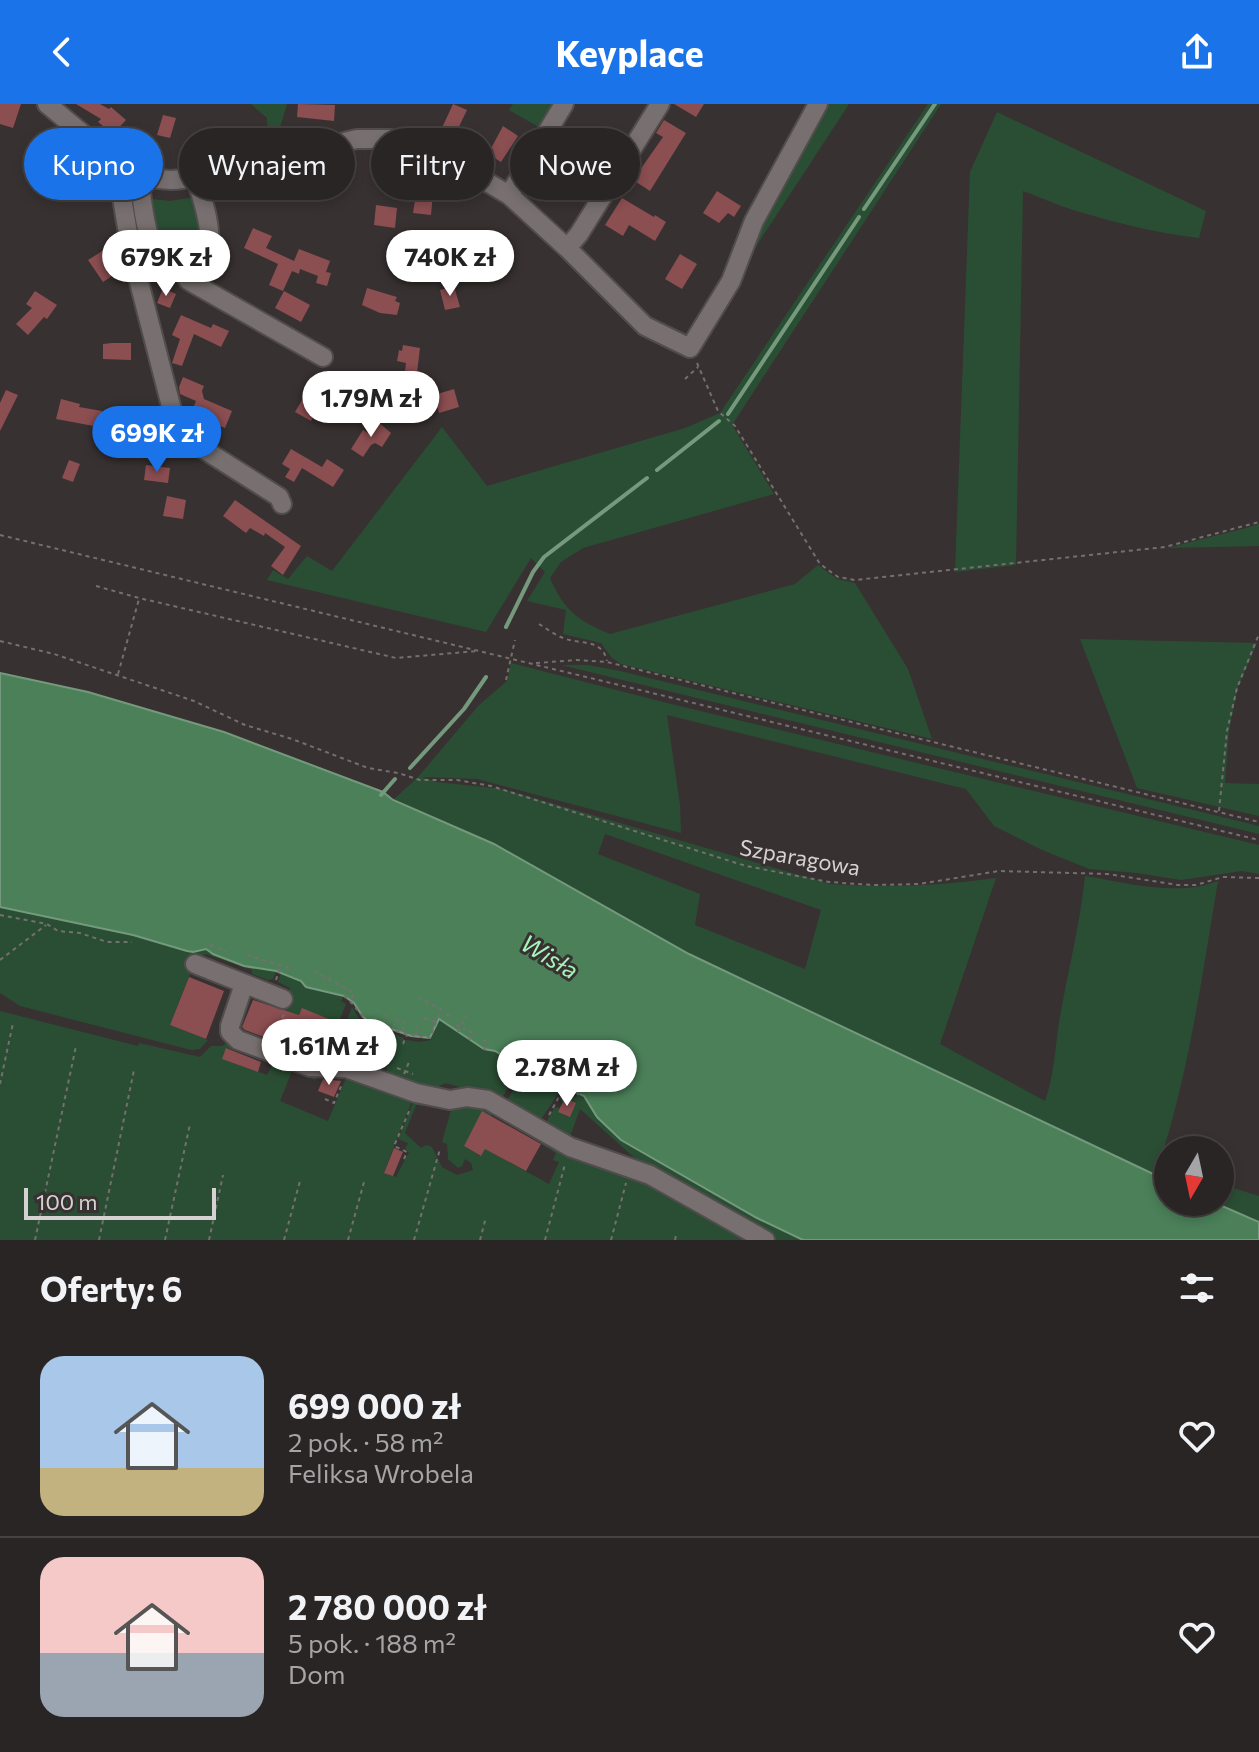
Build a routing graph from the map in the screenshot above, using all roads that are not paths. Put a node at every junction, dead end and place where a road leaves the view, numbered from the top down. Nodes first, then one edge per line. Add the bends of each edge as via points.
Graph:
1 (47, 104) edge
2 (564, 104) edge
3 (660, 104) edge
4 (818, 104) edge
5 (77, 128) edge
6 (355, 141) edge
7 (509, 195) junction
8 (122, 200) edge
9 (140, 200) edge
10 (200, 200) edge
11 (567, 248) junction
12 (184, 272) junction
13 (323, 357) dead end
14 (282, 504) dead end
15 (195, 964) dead end
16 (244, 984) junction
17 (284, 1005) road end
18 (765, 1240) edge

1 - 5 street
2 - 7 street
3 - 11 street
4 - 11 street via 754,221 731,281 690,348 645,326
6 - 7 street via 378,138 427,149
7 - 11 street
8 - 14 street via 178,433 279,497
9 - 12 street via 154,251 165,267
10 - 12 street via 210,243 203,260
12 - 13 street via 188,280
15 - 16 street
16 - 17 street
16 - 18 street via 230,1026 238,1040 310,1067 346,1068 416,1093 488,1100 559,1141 640,1170

